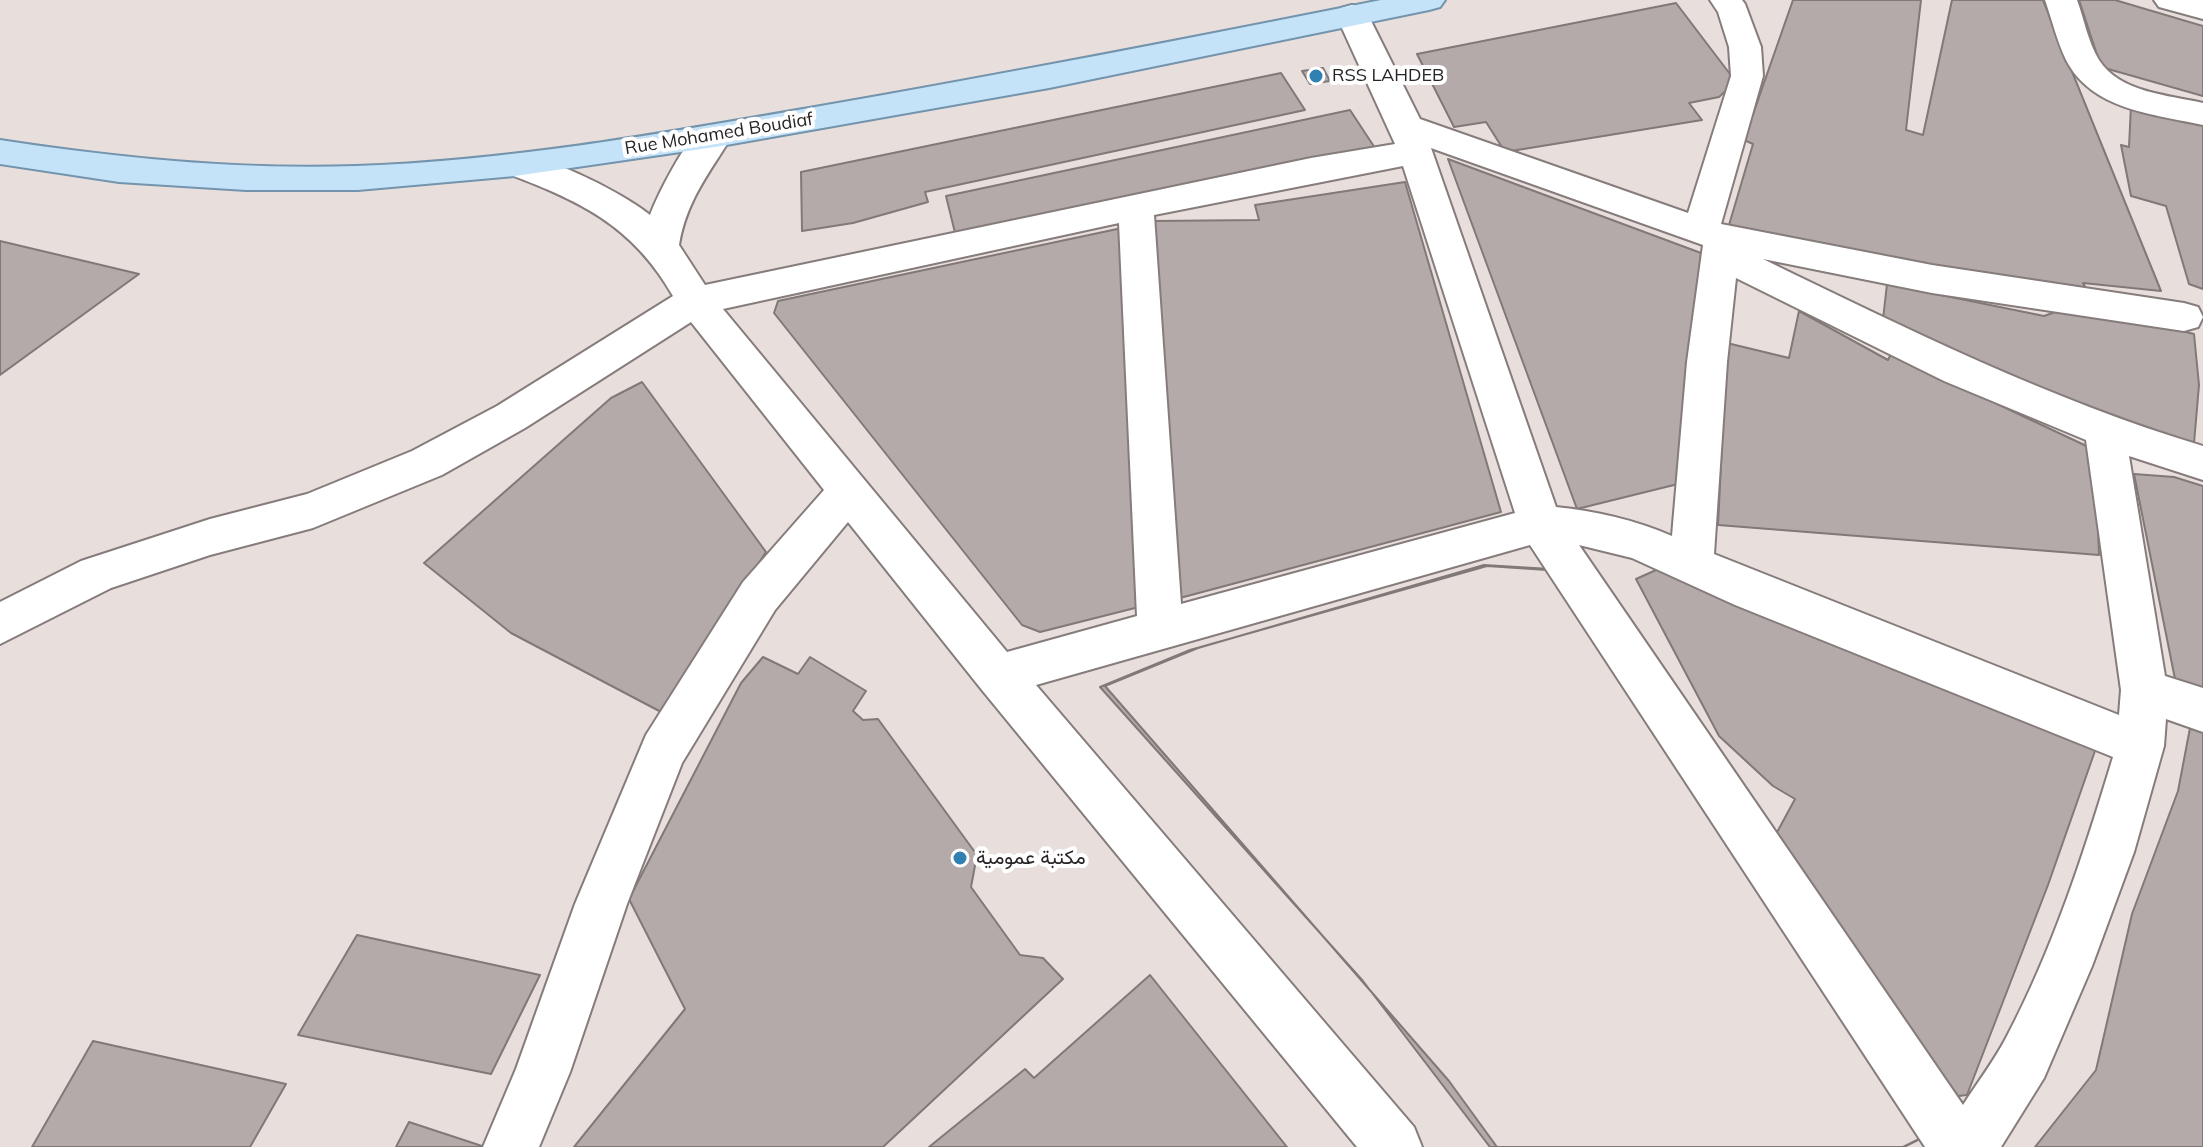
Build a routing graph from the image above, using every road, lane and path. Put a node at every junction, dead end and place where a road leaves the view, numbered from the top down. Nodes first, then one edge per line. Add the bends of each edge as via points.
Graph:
1 (1429, 0) edge
2 (1726, 0) edge
3 (2061, 0) edge
4 (2170, 0) edge
5 (1370, 8) edge
6 (2203, 9) edge
7 (2203, 114) edge
8 (715, 136) junction
9 (1412, 139) junction
10 (0, 152) edge
11 (515, 164) junction
12 (1136, 208) junction
13 (1714, 241) junction
14 (660, 247) junction
15 (695, 301) junction
16 (2184, 317) dead end
17 (2105, 433) junction
18 (2203, 463) edge
19 (849, 491) junction
20 (1540, 524) junction
21 (1691, 564) junction
22 (0, 624) edge
23 (1160, 630) junction
24 (998, 675) junction
25 (2144, 690) junction
26 (2203, 710) edge
27 (2140, 746) junction
28 (511, 1147) edge
29 (1394, 1147) edge
30 (1958, 1147) edge
31 (1968, 1147) edge

1 - 5 main road, Rue Mohamed Boudiaf
2 - 13 street via 1745,47 1747,76
3 - 7 street via 2085,65 2097,79 2121,93
4 - 6 street
5 - 8 main road, Rue Mohamed Boudiaf via 1049,77
5 - 9 street
8 - 11 main road, Rue Mohamed Boudiaf
8 - 14 street via 675,198
9 - 12 street via 1311,170
9 - 13 street
9 - 20 street
10 - 11 main road, Rue Mohamed Boudiaf via 119,170 246,178 358,178
11 - 14 street via 605,202
12 - 15 street
12 - 23 street
13 - 16 street
13 - 17 street via 1971,375
13 - 21 street
14 - 15 street
15 - 19 street
15 - 22 street via 511,417 427,463 313,510 97,574
17 - 18 street
17 - 25 street
19 - 24 street
19 - 28 street via 759,596 663,751
20 - 21 street via 1585,528 1640,542
20 - 23 street
20 - 30 street
21 - 27 street
23 - 24 street
24 - 29 street
25 - 26 street
25 - 27 street
27 - 31 street via 2109,852 2066,966 2025,1059

